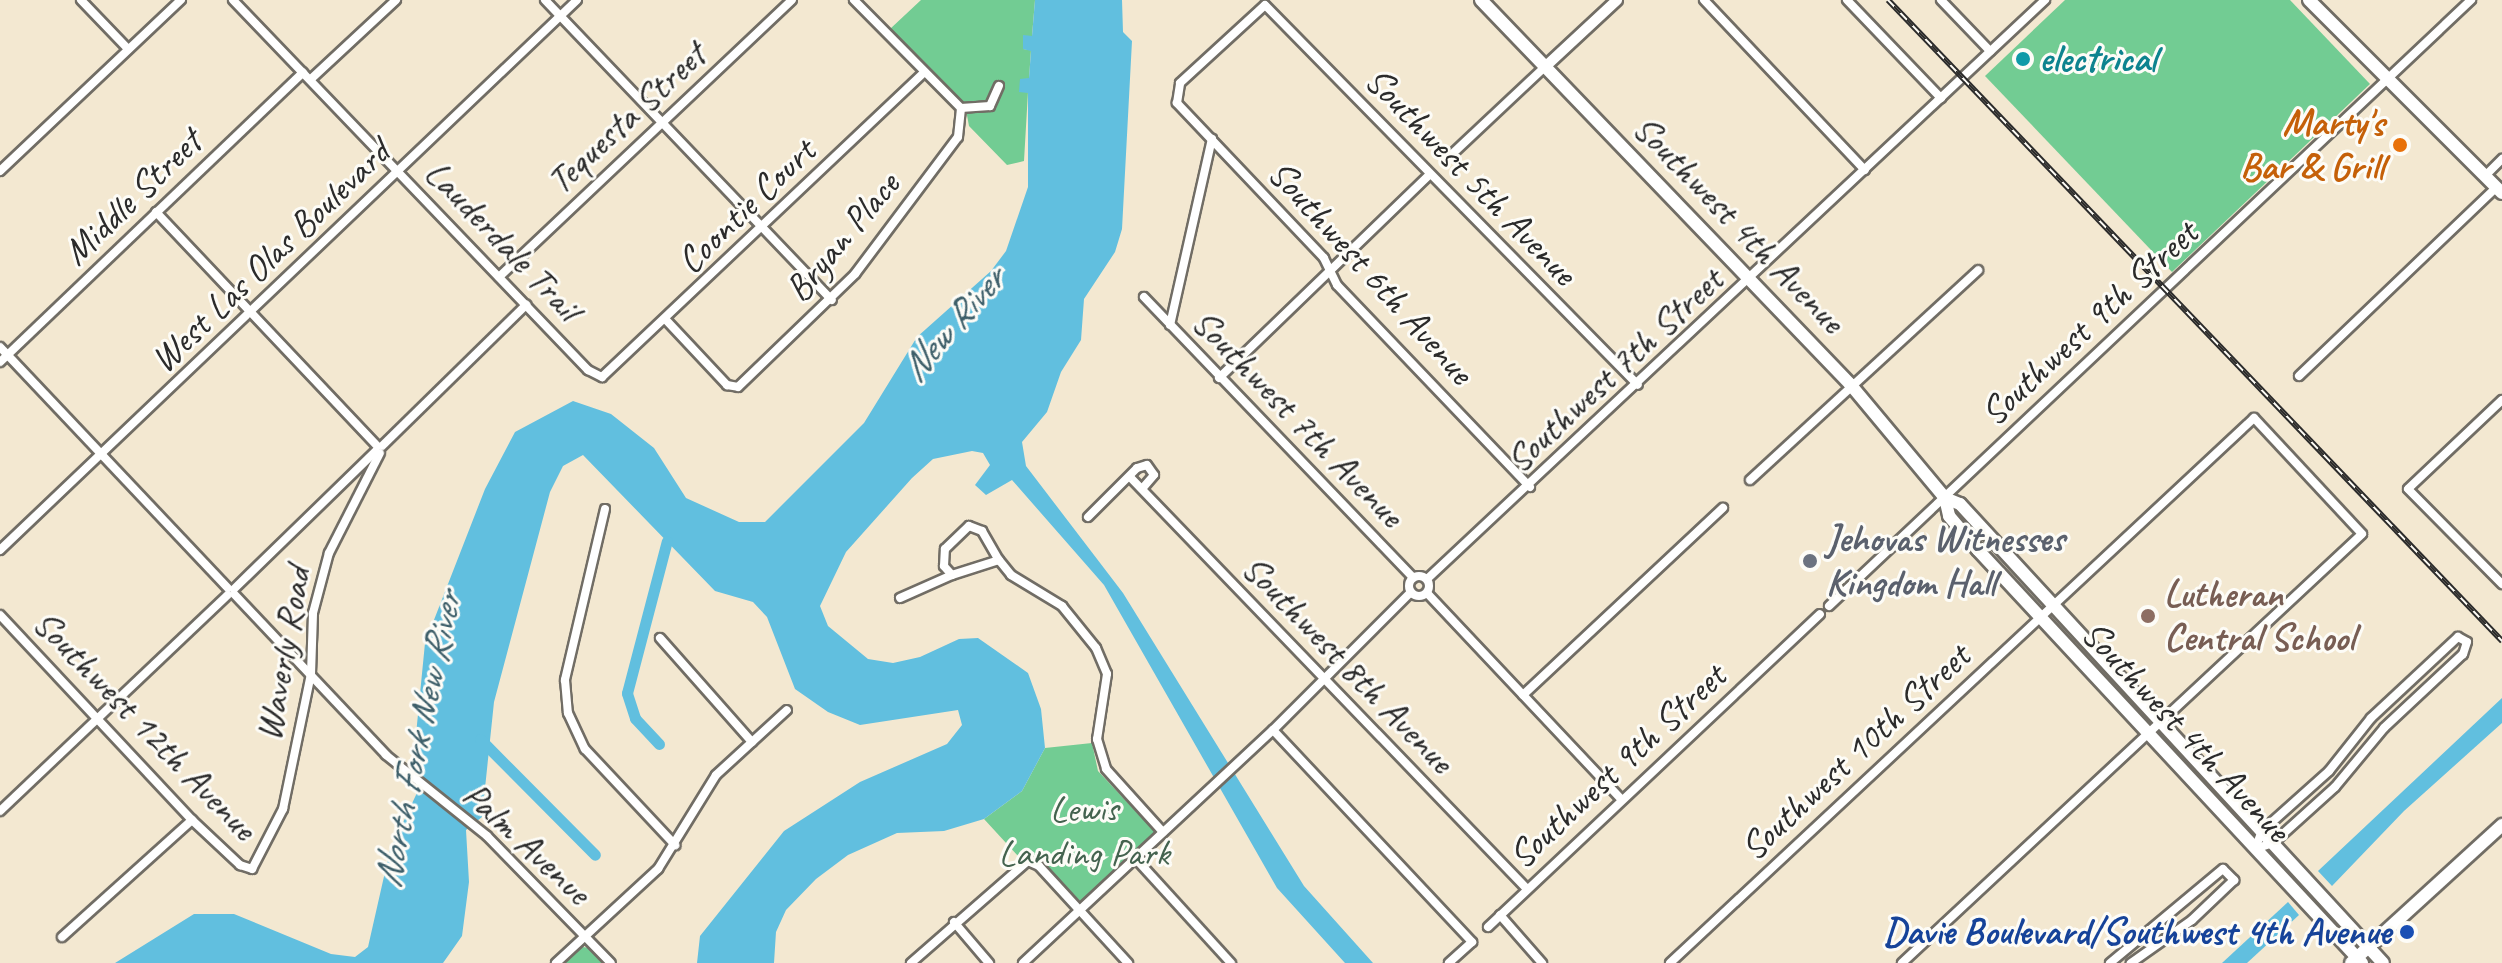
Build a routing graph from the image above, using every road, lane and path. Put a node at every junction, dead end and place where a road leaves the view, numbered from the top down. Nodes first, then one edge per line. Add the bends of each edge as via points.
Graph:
1 (81, 0) edge
2 (181, 0) edge
3 (233, 0) edge
4 (396, 0) edge
5 (545, 0) edge
6 (577, 0) edge
7 (792, 0) edge
8 (854, 0) edge
9 (1481, 0) edge
10 (1617, 0) edge
11 (1704, 0) edge
12 (1847, 0) edge
13 (1941, 0) edge
14 (2045, 0) edge
15 (2309, 0) edge
16 (2471, 0) edge
17 (560, 16) junction
18 (128, 49) junction
19 (1990, 51) junction
20 (1546, 66) junction
21 (303, 72) junction
22 (925, 72) junction
23 (311, 79) junction
24 (2387, 81) junction
25 (999, 86) dead end
26 (1175, 93) joint
27 (1941, 98) junction
28 (961, 108) junction
29 (661, 122) junction
30 (1212, 139) junction
31 (1450, 156) dead end
32 (2502, 159) edge
33 (1865, 170) junction
34 (0, 171) edge
35 (399, 171) junction
36 (1430, 174) junction
37 (2486, 175) junction
38 (2500, 190) edge
39 (156, 212) junction
40 (763, 229) junction
41 (1978, 270) dead end
42 (1330, 271) junction
43 (499, 277) junction
44 (1750, 280) junction
45 (1144, 297) dead end
46 (832, 300) junction
47 (526, 305) junction
48 (252, 313) junction
49 (667, 321) junction
50 (1170, 325) junction
51 (0, 347) edge
52 (8, 355) junction
53 (0, 362) edge
54 (2299, 376) dead end
55 (602, 377) joint
56 (1219, 378) junction
57 (1850, 384) junction
58 (1638, 385) junction
59 (2502, 400) edge
60 (379, 449) junction
61 (103, 455) junction
62 (1130, 477) junction
63 (1750, 480) dead end
64 (1530, 487) junction
65 (1142, 489) junction
66 (1945, 498) junction
67 (1723, 508) dead end
68 (605, 509) dead end
69 (1088, 517) dead end
70 (0, 550) edge
71 (999, 560) junction
72 (952, 575) junction
73 (1413, 578) junction
74 (1427, 579) junction
75 (2502, 584) edge
76 (231, 591) junction
77 (1411, 592) junction
78 (1427, 593) junction
79 (900, 598) dead end
80 (1829, 606) dead end
81 (2053, 606) junction
82 (1820, 614) dead end
83 (0, 615) edge
84 (2040, 618) junction
85 (660, 638) dead end
86 (311, 674) junction
87 (1323, 680) junction
88 (1523, 695) junction
89 (787, 710) dead end
90 (98, 719) junction
91 (2162, 723) junction
92 (1273, 730) junction
93 (2148, 736) junction
94 (752, 742) junction
95 (1622, 800) junction
96 (0, 811) edge
97 (192, 820) junction
98 (2502, 825) edge
99 (2262, 831) junction
100 (1163, 832) junction
101 (2273, 843) junction
102 (675, 845) junction
103 (2255, 849) junction
104 (1136, 859) junction
105 (252, 869) joint
106 (1527, 889) junction
107 (1081, 911) junction
108 (1500, 915) junction
109 (954, 922) junction
110 (1488, 927) dead end
111 (585, 936) junction
112 (62, 937) dead end
113 (2371, 947) junction
114 (2357, 961) edge
115 (556, 963) edge
116 (611, 963) edge
117 (911, 963) edge
118 (989, 963) edge
119 (1023, 963) edge
120 (1128, 963) edge
121 (1231, 963) edge
122 (1449, 963) edge
123 (1542, 963) edge
124 (1670, 963) edge
125 (1902, 963) edge
126 (2110, 963) edge
127 (2131, 963) edge
128 (2383, 963) edge

1 - 18 street
2 - 18 street
3 - 21 street, Lauderdale Trail
4 - 23 street
5 - 17 street
6 - 17 street, West Las Olas Boulevard
7 - 29 street, Tequesta Street
8 - 22 street
9 - 20 main road, Southwest 4th Avenue
10 - 20 street
11 - 33 street
12 - 27 street
13 - 19 street
14 - 19 street, Southwest 7th Street
15 - 24 main road
16 - 24 street, Southwest 9th Street
17 - 29 street
17 - 35 street, West Las Olas Boulevard
18 - 34 street
19 - 27 street, Southwest 7th Street
20 - 31 street
20 - 44 main road, Southwest 4th Avenue
21 - 23 street, Lauderdale Trail
21 - 39 street, Middle Street
22 - 28 street
22 - 40 street, Coontie Court
23 - 35 street, Lauderdale Trail
24 - 37 main road
24 - 66 street, Southwest 9th Street
25 - 28 street via 990,106
26 - 30 street, Southwest 6th Avenue via 1177,103
26 - 36 street, Southwest 5th Avenue via 1265,5
27 - 33 street, Southwest 7th Street
28 - 46 street, Bryan Place via 962,128
29 - 40 street
29 - 43 street, Tequesta Street
30 - 42 street, Southwest 6th Avenue via 1324,258
30 - 50 street
32 - 37 street
33 - 44 street, Southwest 7th Street
35 - 43 street, Lauderdale Trail
35 - 48 street, West Las Olas Boulevard
36 - 42 street
36 - 58 street, Southwest 5th Avenue
37 - 38 main road
38 - 54 street
39 - 48 street
39 - 52 street, Middle Street
40 - 46 street
40 - 49 street, Coontie Court
41 - 57 street
42 - 56 street
42 - 64 street, Southwest 6th Avenue via 1337,285
43 - 47 street, Lauderdale Trail
44 - 57 main road, Southwest 4th Avenue
44 - 58 street, Southwest 7th Street
45 - 50 street, Southwest 7th Avenue
46 - 49 street, Bryan Place via 738,387 727,385
47 - 55 street, Lauderdale Trail via 588,370
47 - 60 street
48 - 60 street
48 - 61 street, West Las Olas Boulevard
49 - 55 street, Coontie Court
50 - 56 street, Southwest 7th Avenue
51 - 52 street, Palm Avenue
52 - 53 street, Middle Street
52 - 61 street, Palm Avenue
56 - 73 street, Southwest 7th Avenue
57 - 63 street
57 - 66 main road, Southwest 4th Avenue
58 - 64 street, Southwest 7th Street
59 - 75 street via 2408,489
60 - 76 street
60 - 86 street, Waverly Road via 329,553 313,613
61 - 70 street, West Las Olas Boulevard
61 - 76 street, Palm Avenue
62 - 65 street, Southwest 8th Avenue
62 - 65 street via 1139,466 1151,467 1154,475
62 - 69 street
64 - 74 street, Southwest 7th Street
65 - 87 street, Southwest 8th Avenue
66 - 80 street, Southwest 9th Street
66 - 81 main road, Southwest 4th Avenue via 1960,504
66 - 84 main road, Southwest 4th Avenue via 1949,516
67 - 88 street
68 - 102 street via 565,680 568,713 585,749
71 - 72 street
71 - 72 street via 982,531 969,526 945,549 944,566
71 - 100 street via 1011,575 1062,606 1096,648 1107,674 1097,739 1106,769
72 - 79 street
73 - 74 street
73 - 77 street
74 - 78 street
76 - 86 street, Palm Avenue
76 - 90 street
77 - 78 street
77 - 87 street
78 - 88 street
81 - 84 street, Southwest 10th Street
81 - 91 main road, Southwest 4th Avenue
81 - 91 street, Southwest 10th Street via 2254,418 2362,534
82 - 95 street, Southwest 9th Street
83 - 90 street, Southwest 12th Avenue
84 - 93 main road, Southwest 4th Avenue
84 - 124 street, Southwest 10th Street
85 - 94 street
86 - 105 street, Waverly Road via 283,809
86 - 111 street, Palm Avenue via 418,782 472,824
87 - 92 street
87 - 106 street, Southwest 8th Avenue
88 - 95 street
89 - 94 street
90 - 96 street
90 - 97 street, Southwest 12th Avenue
91 - 93 street
91 - 99 main road, Southwest 4th Avenue
92 - 100 street
92 - 122 street via 1472,942
93 - 103 main road, Southwest 4th Avenue
93 - 125 street
94 - 102 street via 716,775
95 - 106 street, Southwest 9th Street
97 - 105 street, Southwest 12th Avenue via 240,865
97 - 112 street
98 - 113 main road
99 - 101 main road, Southwest 4th Avenue
99 - 101 street via 2329,771 2371,718 2449,642 2464,639 2463,654 2384,728 2335,787
99 - 103 street
100 - 104 street
101 - 103 street
101 - 113 main road, Southwest 4th Avenue
102 - 111 street via 652,875
103 - 114 main road, Southwest 4th Avenue
104 - 107 street
104 - 121 street
106 - 108 street, Southwest 9th Street
107 - 109 street via 1028,861
107 - 119 street
107 - 120 street
108 - 110 street, Southwest 9th Street
108 - 123 street
109 - 117 street
109 - 118 street
111 - 115 street
111 - 116 street, Palm Avenue
113 - 114 main road
113 - 128 main road, Southwest 4th Avenue
126 - 127 street via 2223,869 2234,880 2192,920

